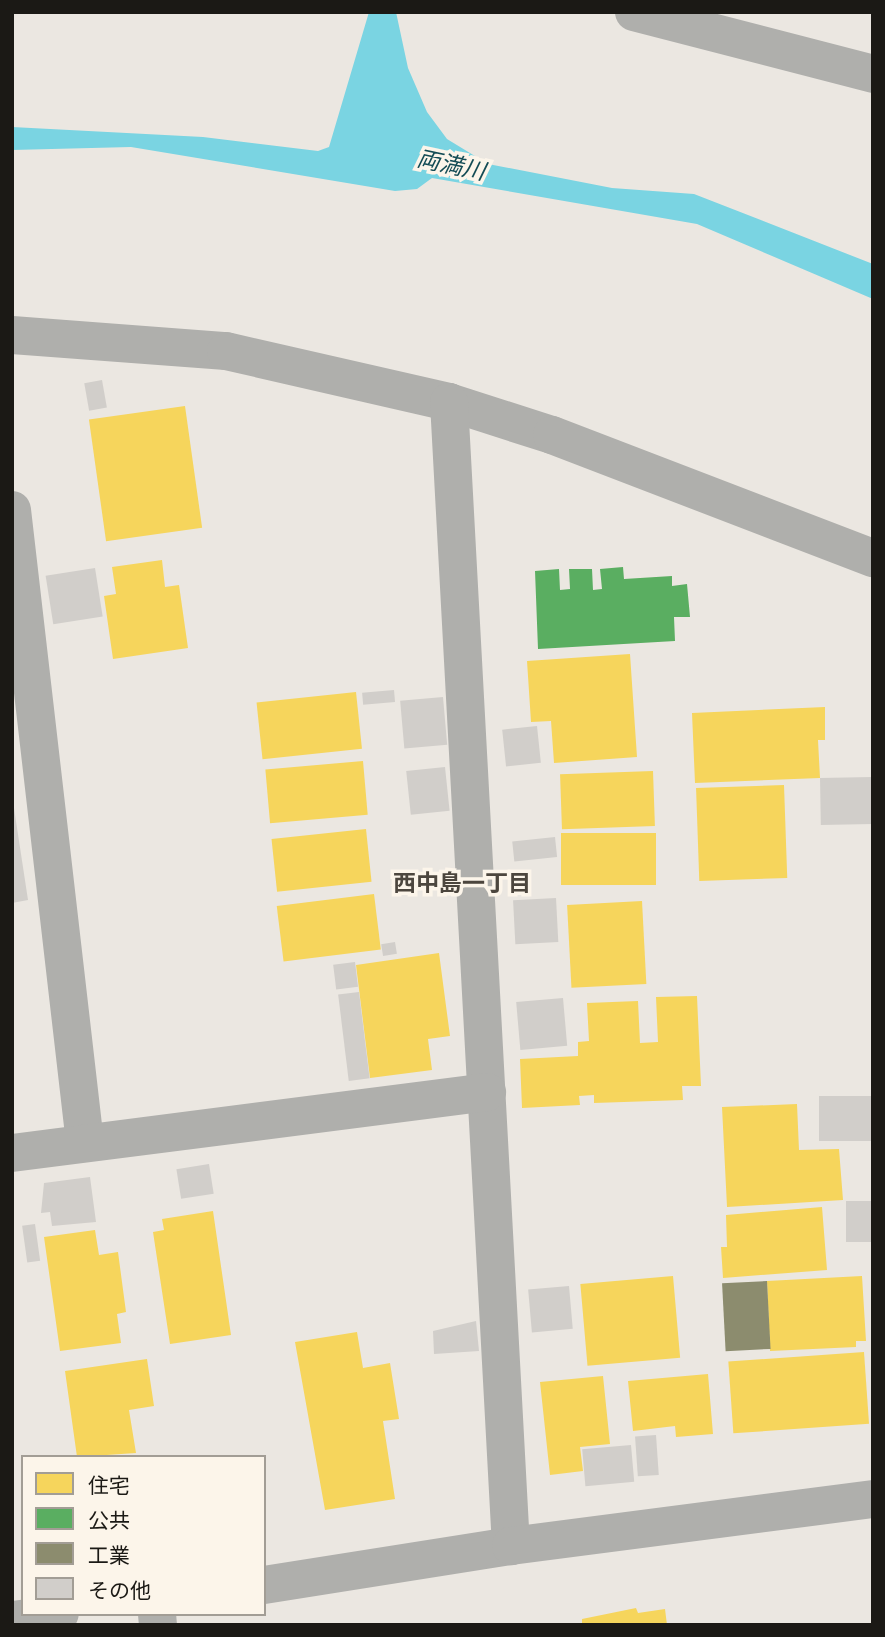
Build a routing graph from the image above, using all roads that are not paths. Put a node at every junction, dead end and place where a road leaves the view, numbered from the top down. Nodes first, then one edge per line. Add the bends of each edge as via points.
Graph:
1 (635, 12) edge
2 (873, 74) edge
3 (12, 335) edge
4 (449, 402) junction
5 (12, 510) edge
6 (873, 558) edge
7 (487, 1092) junction
8 (85, 1143) junction
9 (12, 1153) edge
10 (873, 1499) edge
11 (511, 1546) junction
12 (266, 1585) edge
13 (44, 1616) edge
14 (12, 1620) edge

1 - 2 street
3 - 4 street via 226,351
4 - 6 street via 552,435
4 - 7 street
5 - 8 street
7 - 8 street
7 - 11 street
8 - 9 street
10 - 11 street
11 - 12 street
13 - 14 street

